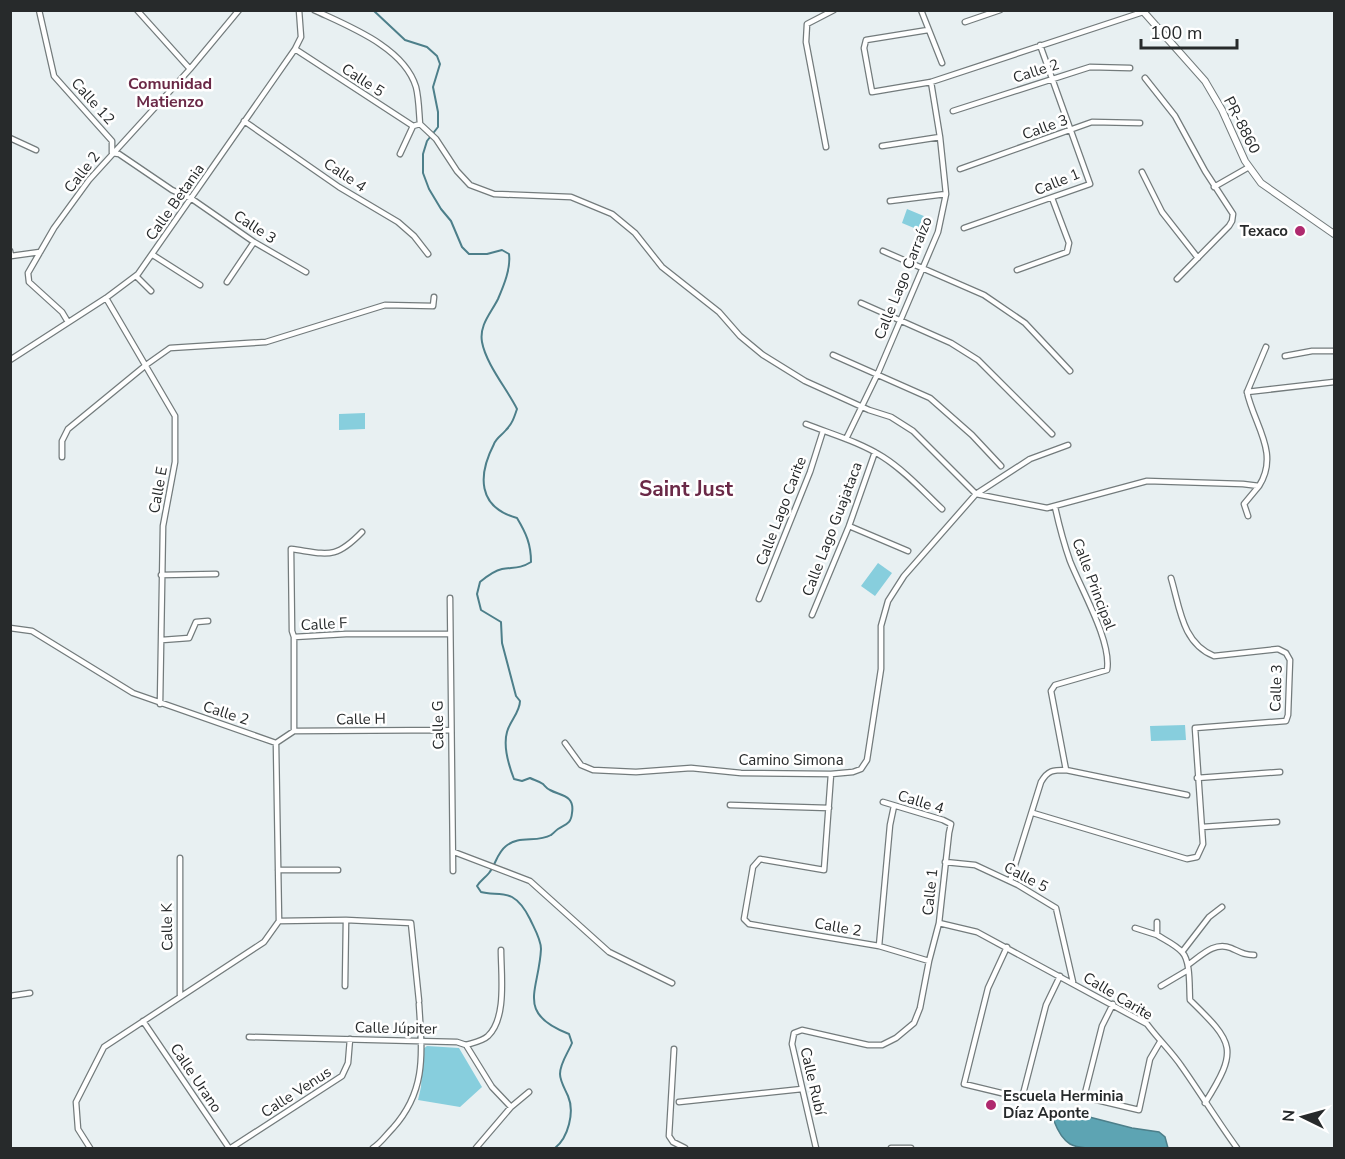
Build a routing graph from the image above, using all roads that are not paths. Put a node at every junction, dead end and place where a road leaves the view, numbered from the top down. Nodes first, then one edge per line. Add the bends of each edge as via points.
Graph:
1 (39, 10) edge
2 (136, 10) edge
3 (239, 10) edge
4 (299, 10) edge
5 (314, 10) edge
6 (834, 10) edge
7 (921, 10) edge
8 (1000, 10) edge
9 (1143, 11) edge
10 (983, 13) edge
11 (964, 22) dead end
12 (928, 30) junction
13 (1040, 45) junction
14 (295, 49) junction
15 (942, 63) dead end
16 (1130, 68) dead end
17 (190, 69) junction
18 (1053, 78) junction
19 (1146, 78) dead end
20 (931, 82) junction
21 (953, 111) dead end
22 (244, 122) junction
23 (1140, 123) dead end
24 (420, 124) junction
25 (413, 126) junction
26 (1072, 130) junction
27 (940, 137) junction
28 (10, 138) edge
29 (882, 146) dead end
30 (825, 147) dead end
31 (36, 150) dead end
32 (112, 153) junction
33 (400, 154) dead end
34 (1250, 167) junction
35 (960, 169) dead end
36 (1142, 172) dead end
37 (1214, 187) junction
38 (946, 194) junction
39 (1052, 198) junction
40 (192, 199) junction
41 (890, 201) dead end
42 (964, 228) dead end
43 (1335, 234) edge
44 (254, 242) junction
45 (10, 251) edge
46 (883, 251) dead end
47 (40, 252) junction
48 (428, 254) dead end
49 (153, 255) junction
50 (1198, 258) junction
51 (922, 268) junction
52 (1017, 270) dead end
53 (306, 272) dead end
54 (136, 276) junction
55 (1177, 279) dead end
56 (227, 282) dead end
57 (200, 285) dead end
58 (151, 291) dead end
59 (434, 297) dead end
60 (106, 298) junction
61 (861, 303) dead end
62 (900, 321) junction
63 (68, 322) junction
64 (1266, 347) dead end
65 (1335, 351) edge
66 (832, 354) dead end
67 (1285, 356) dead end
68 (10, 360) edge
69 (146, 365) junction
70 (1070, 371) dead end
71 (878, 373) junction
72 (1335, 382) edge
73 (1247, 392) junction
74 (862, 407) junction
75 (806, 424) dead end
76 (823, 431) junction
77 (1052, 434) dead end
78 (846, 439) junction
79 (1068, 445) dead end
80 (874, 452) junction
81 (62, 457) dead end
82 (1001, 466) dead end
83 (1259, 486) junction
84 (976, 494) junction
85 (1055, 507) junction
86 (942, 509) dead end
87 (1248, 516) dead end
88 (849, 526) junction
89 (362, 532) dead end
90 (908, 551) dead end
91 (216, 574) dead end
92 (161, 575) junction
93 (1170, 578) dead end
94 (450, 598) dead end
95 (759, 599) dead end
96 (812, 615) dead end
97 (208, 621) dead end
98 (10, 628) edge
99 (450, 634) junction
100 (294, 637) junction
101 (162, 640) junction
102 (160, 704) junction
103 (450, 730) junction
104 (294, 732) junction
105 (276, 743) junction
106 (565, 743) dead end
107 (1066, 770) junction
108 (1280, 772) dead end
109 (831, 774) junction
110 (1197, 778) junction
111 (1187, 795) dead end
112 (884, 802) dead end
113 (729, 805) dead end
114 (894, 806) junction
115 (829, 808) junction
116 (1033, 813) junction
117 (1277, 822) dead end
118 (951, 824) joint
119 (1202, 827) junction
120 (454, 852) junction
121 (180, 858) dead end
122 (945, 862) junction
123 (278, 870) junction
124 (338, 870) dead end
125 (453, 871) dead end
126 (1010, 881) junction
127 (1222, 907) dead end
128 (346, 920) junction
129 (279, 921) junction
130 (1157, 922) dead end
131 (939, 923) junction
132 (1135, 928) dead end
133 (1157, 935) junction
134 (879, 946) junction
135 (1007, 947) junction
136 (501, 950) dead end
137 (1182, 952) junction
138 (1254, 955) dead end
139 (929, 961) junction
140 (1188, 967) junction
141 (1060, 975) junction
142 (1073, 982) junction
143 (672, 983) dead end
144 (345, 986) dead end
145 (1161, 986) dead end
146 (30, 993) dead end
147 (10, 996) edge
148 (180, 996) junction
149 (1113, 1004) junction
150 (143, 1021) junction
151 (249, 1038) dead end
152 (350, 1039) junction
153 (421, 1041) junction
154 (1160, 1042) junction
155 (466, 1045) junction
156 (674, 1049) dead end
157 (802, 1089) junction
158 (529, 1092) dead end
159 (679, 1102) dead end
160 (1205, 1103) junction
161 (511, 1107) junction
162 (678, 1147) edge
163 (909, 1148) edge
164 (90, 1149) edge
165 (230, 1149) edge
166 (373, 1149) edge
167 (476, 1149) edge
168 (685, 1149) edge
169 (816, 1149) edge
170 (891, 1149) edge
171 (1237, 1149) edge

1 - 32 street, Calle 12 via 54,76 112,141
2 - 17 street
3 - 17 street, Calle 2
4 - 14 street, Calle Betania via 301,37
5 - 24 street via 371,39 404,66 416,86
6 - 30 street via 807,24 806,42
7 - 12 street
8 - 10 street
9 - 13 street
9 - 34 street, PR-8860 / PR-8860 via 1205,81
10 - 11 street
12 - 15 street
12 - 20 street via 871,39 864,43 864,48 872,92
13 - 18 street, Calle 1
13 - 20 street
14 - 22 street, Calle Betania
14 - 25 street, Calle 5
16 - 18 street, Calle 2 via 1090,67
17 - 32 street, Calle 2
18 - 21 street, Calle 2
18 - 26 street, Calle 1
19 - 37 street via 1175,116
20 - 27 street, Calle Lago Carraízo
22 - 40 street, Calle Betania
22 - 48 street, Calle 4 via 398,222
23 - 26 street, Calle 3 via 1092,122
24 - 25 street
24 - 74 street via 470,184 494,194 571,197 612,214 635,233 662,267 719,312 763,355 806,381
25 - 33 street
26 - 35 street, Calle 3
26 - 39 street, Calle 1 via 1090,184
27 - 29 street
27 - 38 street, Calle Lago Carraízo
28 - 31 street
32 - 40 street
32 - 47 street, Calle 2
34 - 37 street
34 - 43 street, PR-8860 / PR-8860 via 1262,183
36 - 50 street via 1162,212
37 - 50 street via 1233,214 1232,221
38 - 41 street
38 - 51 street, Calle Lago Carraízo via 938,232
39 - 42 street, Calle 1
39 - 52 street via 1069,243 1067,252
40 - 44 street, Calle 3
40 - 49 street, Calle Betania
44 - 53 street, Calle 3
44 - 56 street
45 - 47 street via 11,256
46 - 51 street
47 - 63 street, Calle 2 via 28,273 29,282
49 - 54 street, Calle Betania
49 - 57 street
50 - 55 street
51 - 62 street, Calle Lago Carraízo
51 - 70 street via 984,295 1025,323
54 - 58 street
54 - 60 street, Calle Betania
59 - 69 street via 433,306 385,305 266,342 170,348
60 - 63 street, Calle Betania
60 - 69 street, Calle E
61 - 62 street
62 - 71 street, Calle Lago Carraízo
62 - 77 street via 951,343 978,360
63 - 68 street, Calle Betania
64 - 73 street
65 - 67 street
66 - 71 street
69 - 81 street via 68,429 62,441
69 - 92 street, Calle E via 176,416 175,462 164,526
71 - 74 street, Calle Lago Carraízo
71 - 82 street via 930,398
72 - 73 street
73 - 83 street via 1264,434 1268,464
74 - 78 street, Calle Lago Carraízo
74 - 84 street via 891,417 913,431
75 - 76 street
76 - 78 street
76 - 95 street, Calle Lago Carite
78 - 80 street
79 - 84 street, Camino Simona via 1030,459
80 - 86 street via 902,471
80 - 88 street, Calle Lago Guajataca
83 - 85 street via 1147,481
83 - 87 street via 1244,504
84 - 85 street
84 - 109 street, Camino Simona via 904,576 888,601 881,626 881,669 867,760 861,769
85 - 107 street, Calle Principal via 1108,662 1107,670 1055,685 1051,692
88 - 90 street
88 - 96 street, Calle Lago Guajataca
89 - 100 street via 342,551 291,549
91 - 92 street
92 - 101 street, Calle E
93 - 110 street, Calle 3 via 1189,637 1204,652 1214,656 1278,649 1290,660 1286,721 1195,728
94 - 99 street, Calle G
97 - 101 street via 196,622 189,638
98 - 102 street, Calle 2 via 32,631 133,693
99 - 100 street, Calle F
99 - 103 street, Calle G
100 - 104 street, Calle F
101 - 102 street, Calle E
102 - 105 street, Calle 2
103 - 104 street, Calle H
103 - 120 street, Calle G
104 - 105 street
105 - 123 street
106 - 109 street, Camino Simona via 580,765 593,770 691,768
107 - 111 street
107 - 116 street via 1046,774
108 - 110 street
109 - 115 street
110 - 119 street, Calle 3
112 - 114 street, Calle 4
113 - 115 street
114 - 118 street, Calle 4
114 - 134 street
115 - 134 street, Calle 2 via 824,870 760,859 753,867 744,919 749,924
116 - 119 street, Calle 3 via 1187,859 1197,857 1203,844
116 - 126 street
117 - 119 street
118 - 122 street, Calle 1
120 - 125 street, Calle G
120 - 143 street via 530,881 609,952
121 - 148 street, Calle K
122 - 126 street, Calle 5 via 975,865
122 - 131 street, Calle 1
123 - 124 street
123 - 129 street
126 - 142 street, Calle 5 via 1056,908
127 - 137 street via 1209,917
128 - 129 street
128 - 144 street
128 - 153 street via 411,923
129 - 148 street via 264,942
130 - 133 street
131 - 135 street, Calle Carite via 977,932
131 - 139 street, Calle 1
132 - 133 street
133 - 137 street
134 - 139 street, Calle 2
135 - 141 street, Calle Carite
135 - 141 street via 988,988 964,1084 1022,1098 1046,1005
136 - 155 street via 498,1019 487,1037
137 - 140 street
138 - 140 street via 1215,946
139 - 157 street, Calle Rubí via 914,1023 896,1038 868,1045 802,1030 794,1033 792,1044
140 - 145 street
140 - 160 street via 1190,1000 1227,1041 1224,1068
141 - 142 street, Calle Carite
142 - 149 street, Calle Carite
146 - 147 street
148 - 150 street
149 - 154 street, Calle Carite via 1147,1024
149 - 154 street via 1102,1026 1084,1097 1139,1110 1150,1059
150 - 164 street via 104,1047 76,1102 78,1129
150 - 165 street, Calle Urano
151 - 152 street, Calle Júpiter
152 - 153 street, Calle Júpiter
152 - 165 street, Calle Venus via 348,1063 342,1076
153 - 155 street, Calle Júpiter via 457,1041
153 - 166 street via 420,1081 406,1114
154 - 160 street, Calle Carite
155 - 161 street via 492,1087
156 - 162 street via 669,1136
157 - 159 street
157 - 169 street, Calle Rubí
158 - 161 street
160 - 171 street, Calle Carite
161 - 167 street
162 - 168 street
163 - 170 street

